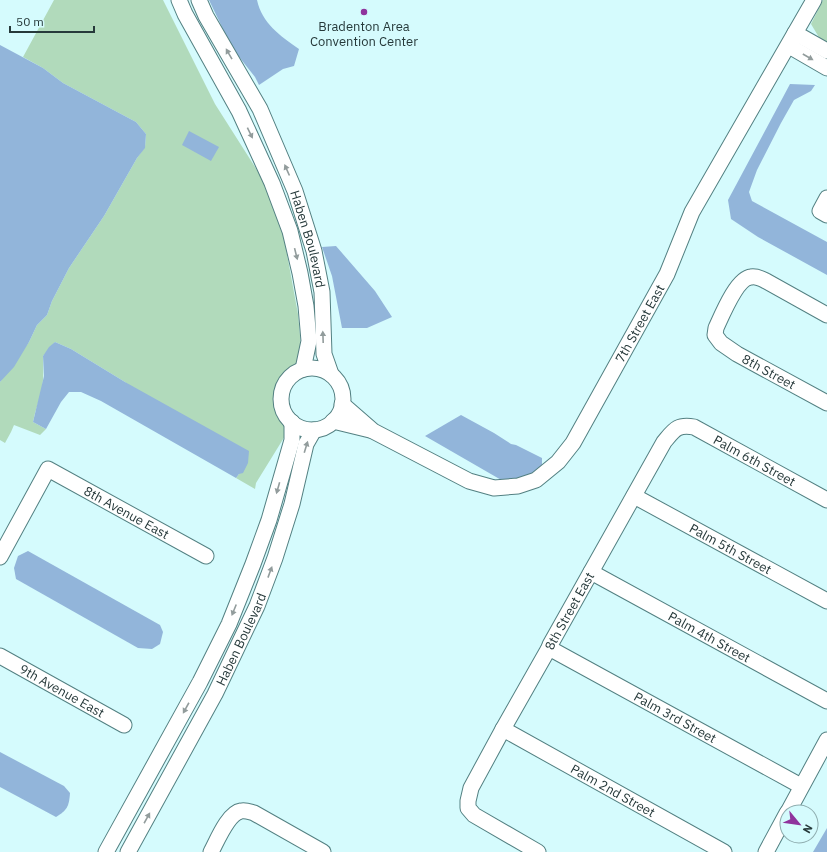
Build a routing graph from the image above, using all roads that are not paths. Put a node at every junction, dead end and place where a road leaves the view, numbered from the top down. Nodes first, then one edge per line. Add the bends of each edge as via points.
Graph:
1 (179, 0) edge
2 (199, 0) edge
3 (814, 0) edge
4 (792, 39) junction
5 (827, 51) edge
6 (827, 68) edge
7 (260, 109) junction
8 (239, 111) junction
9 (827, 315) edge
10 (303, 369) junction
11 (331, 374) junction
12 (827, 403) edge
13 (342, 404) junction
14 (333, 421) junction
15 (292, 422) junction
16 (680, 427) joint
17 (314, 430) junction
18 (373, 431) junction
19 (634, 496) junction
20 (827, 500) edge
21 (206, 556) dead end
22 (0, 557) edge
23 (591, 572) junction
24 (827, 600) edge
25 (549, 648) junction
26 (0, 656) edge
27 (827, 702) edge
28 (124, 725) dead end
29 (503, 729) junction
30 (827, 740) edge
31 (801, 786) junction
32 (792, 804) edge
33 (121, 827) junction
34 (779, 828) edge
35 (137, 836) junction
36 (106, 852) edge
37 (128, 852) edge
38 (211, 852) edge
39 (323, 852) edge
40 (538, 852) edge
41 (724, 852) edge
42 (766, 852) edge

1 - 8 street, Haben Boulevard
7 -> 2 street, Haben Boulevard
3 - 4 street, 7th Street East
4 - 5 street
4 -> 6 street
4 - 18 street, 7th Street East via 692,212 667,274 573,443 558,462 536,480 518,486 494,488 469,481
7 - 8 street
11 -> 7 street, Haben Boulevard via 324,354 322,292 314,252 295,191
8 -> 10 street, Haben Boulevard via 272,183 296,252 306,306 309,341
9 - 12 street, 8th Street via 753,276 741,281 716,328 715,335 721,343 738,354
10 - 11 street via 313,368
10 - 15 street via 288,380 281,397 282,407
11 - 13 street via 341,388
13 - 14 street
13 - 18 street, 7th Street East
14 - 17 street
14 - 18 street, 7th Street East
15 - 17 street
15 -> 33 street, Haben Boulevard via 292,440 269,520 229,624
16 - 19 street, 8th Street East via 664,442
16 - 20 street, Palm 6th Street via 694,427
35 -> 17 street, Haben Boulevard via 215,694 257,606 292,504 306,444
19 - 23 street, 8th Street East
19 - 24 street, Palm 5th Street
21 - 22 street, 8th Avenue East via 48,469
23 - 25 street, 8th Street East
23 - 27 street, Palm 4th Street
25 - 29 street, 8th Street East
25 - 31 street, Palm 3rd Street
26 - 28 street, 9th Avenue East
29 - 40 street, 8th Street East via 471,788 468,808 478,819
29 - 41 street, Palm 2nd Street
30 - 31 street
31 - 32 street
33 - 35 street
33 - 36 street, Haben Boulevard
34 - 42 street
35 - 37 street, Haben Boulevard
38 - 39 street via 232,816 240,811 254,813

